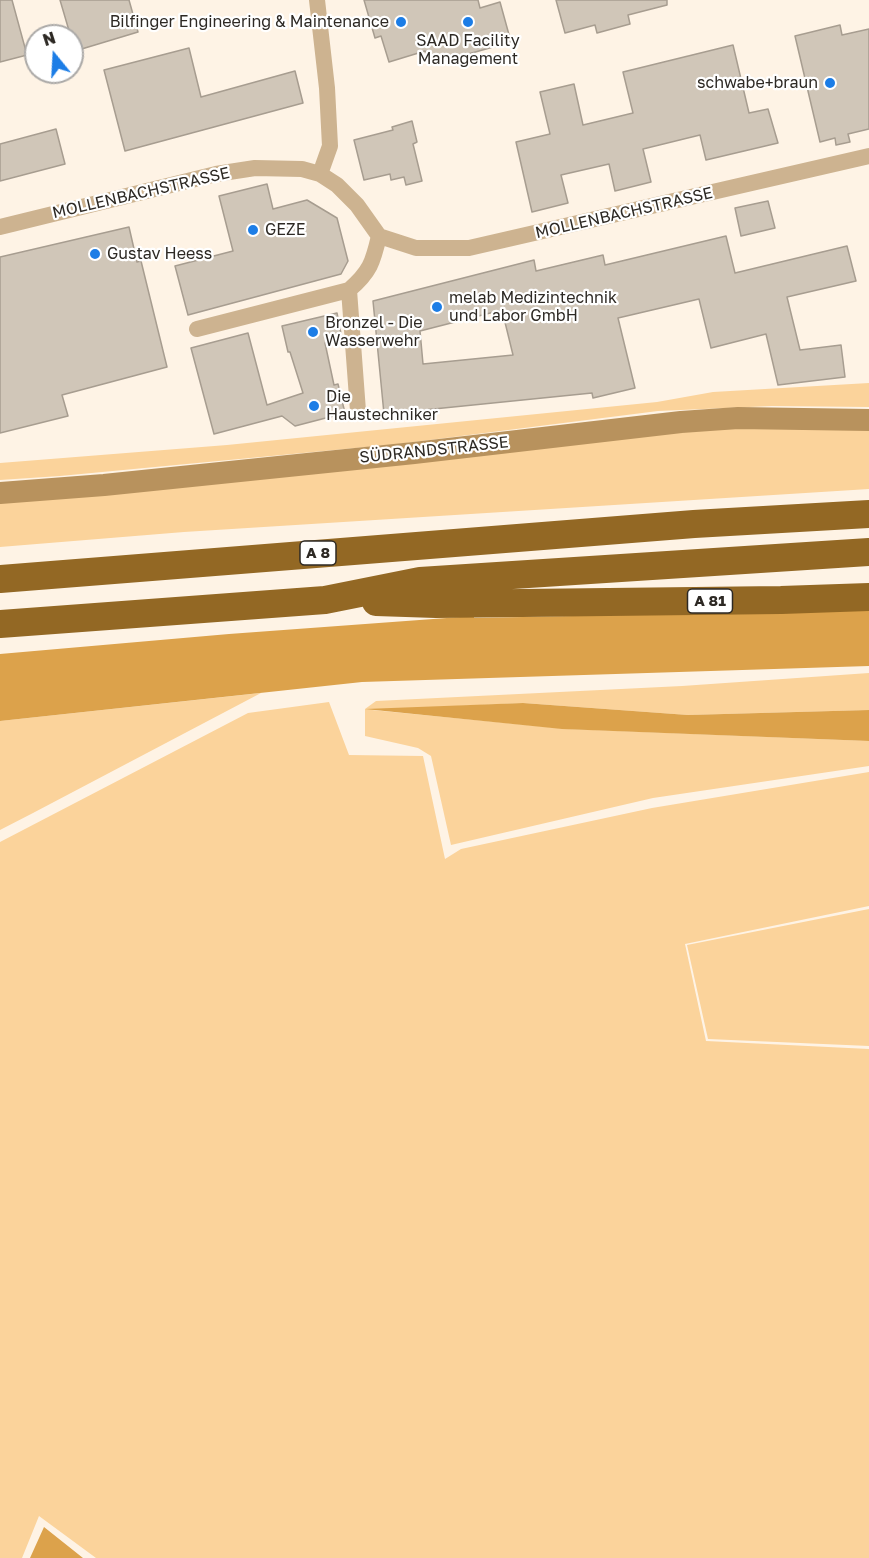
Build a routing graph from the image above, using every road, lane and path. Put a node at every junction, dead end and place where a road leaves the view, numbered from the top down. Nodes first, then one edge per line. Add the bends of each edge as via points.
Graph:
1 (317, 0) edge
2 (869, 156) edge
3 (320, 174) junction
4 (0, 227) edge
5 (379, 236) junction
6 (349, 290) junction
7 (197, 328) dead end
8 (358, 411) dead end
9 (869, 420) edge
10 (0, 493) edge
11 (869, 514) edge
12 (869, 552) edge
13 (0, 579) edge
14 (869, 597) edge
15 (325, 600) junction
16 (0, 624) edge

1 - 3 street via 330,146
2 - 5 street, MOLLENBACHSTRASSE via 469,248 416,248
3 - 4 street, MOLLENBACHSTRASSE via 302,169 255,168 216,174
3 - 5 street, MOLLENBACHSTRASSE via 357,205
5 - 6 street via 373,262 365,276
6 - 7 street
6 - 8 street
9 - 10 main road, SÜDRANDSTRASSE via 738,417
11 - 13 highway, A 8 via 694,524
12 - 15 highway via 420,581
14 - 15 highway, A 81 via 436,604
15 - 16 highway

